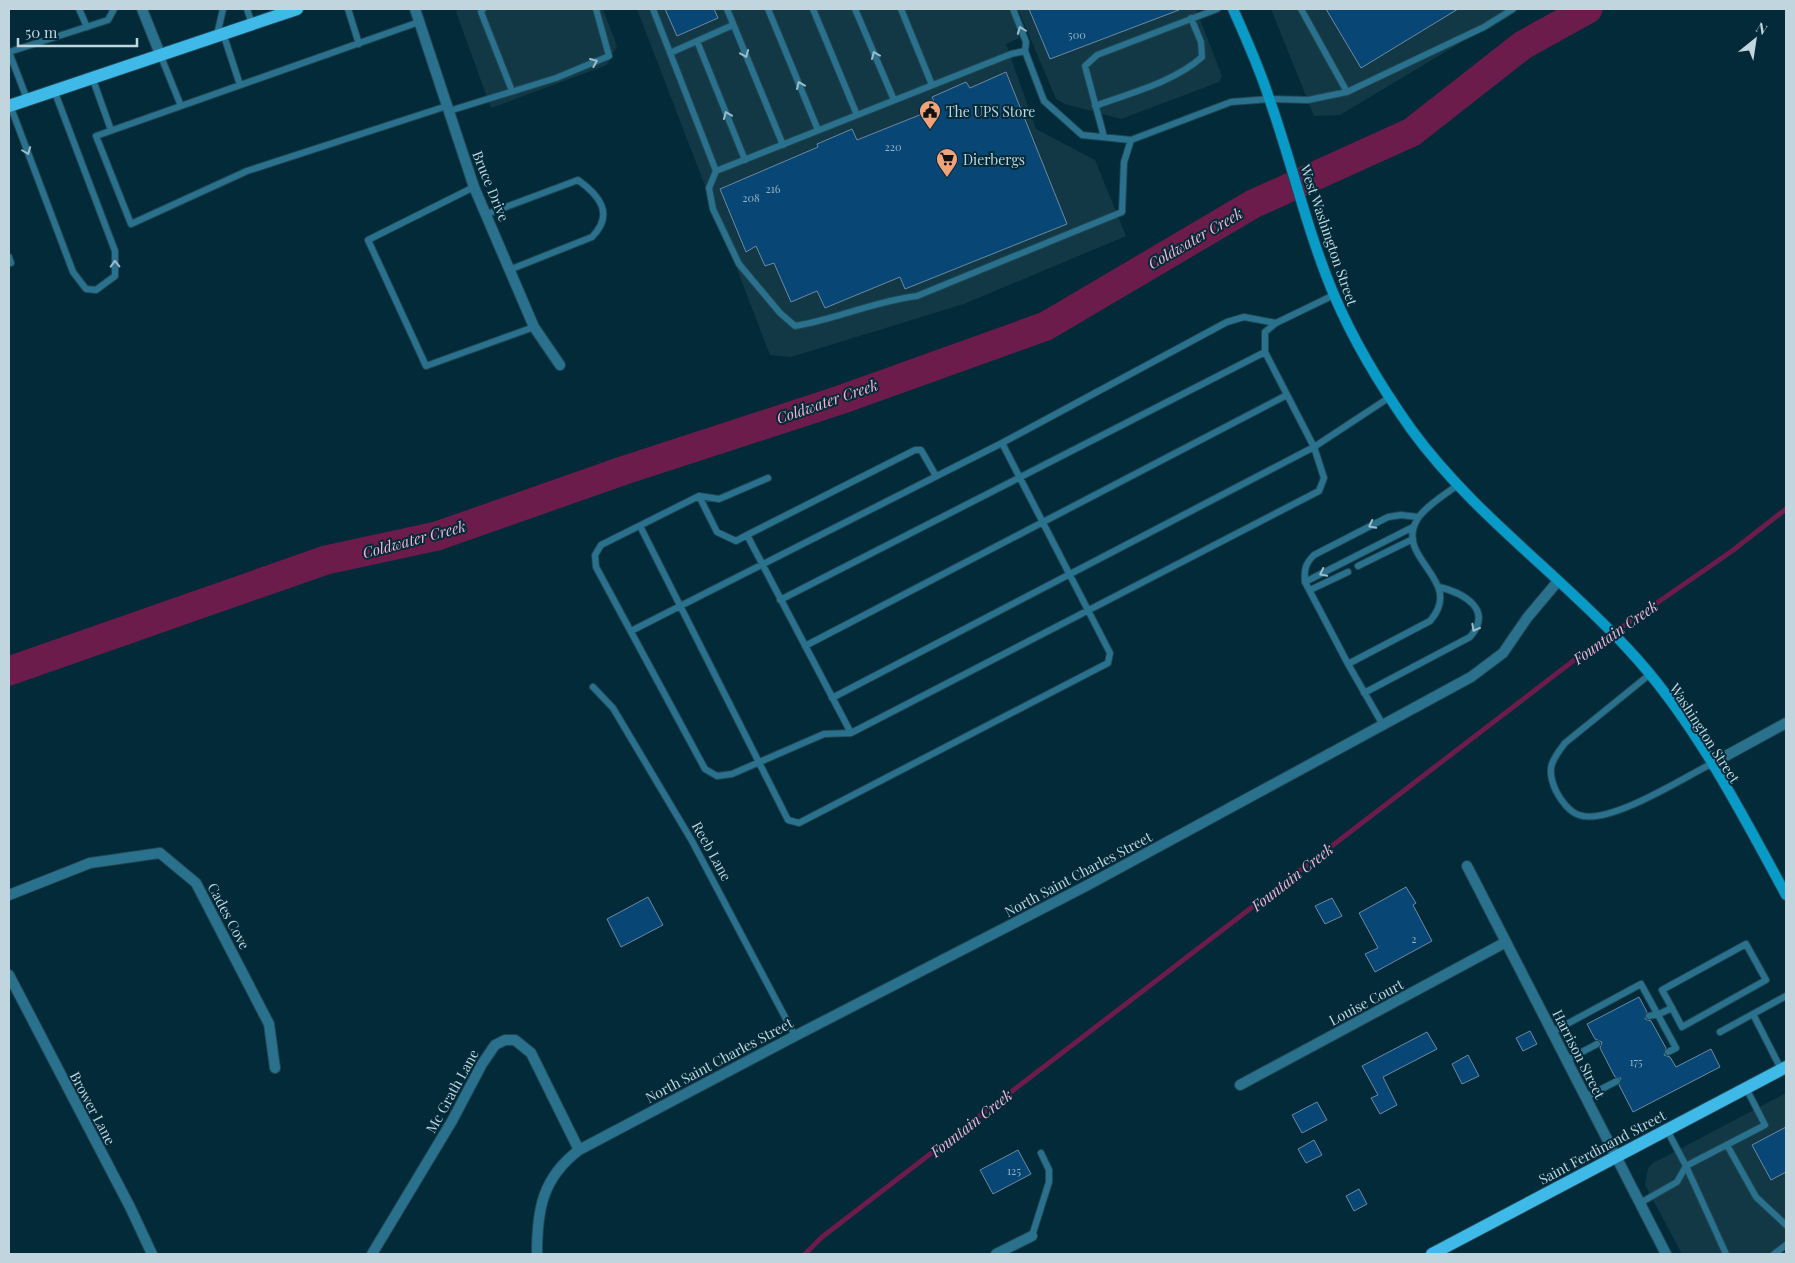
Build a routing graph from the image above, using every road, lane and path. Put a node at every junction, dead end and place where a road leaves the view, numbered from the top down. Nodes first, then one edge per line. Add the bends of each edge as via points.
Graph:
1 (79, 9) edge
2 (114, 9) edge
3 (142, 9) edge
4 (222, 9) edge
5 (247, 9) edge
6 (297, 9) edge
7 (348, 9) edge
8 (415, 9) edge
9 (483, 9) edge
10 (596, 9) edge
11 (653, 9) edge
12 (727, 9) edge
13 (768, 9) edge
14 (812, 9) edge
15 (856, 9) edge
16 (901, 9) edge
17 (1013, 9) edge
18 (1217, 9) edge
19 (1233, 9) edge
20 (1301, 9) edge
21 (1513, 9) edge
22 (1191, 18) junction
23 (419, 22) junction
24 (252, 24) junction
25 (733, 25) junction
26 (87, 27) junction
27 (220, 34) junction
28 (697, 41) junction
29 (359, 44) junction
30 (9, 51) edge
31 (1025, 51) junction
32 (670, 52) junction
33 (160, 54) junction
34 (92, 78) junction
35 (240, 85) junction
36 (932, 85) junction
37 (54, 90) junction
38 (512, 92) junction
39 (1347, 92) junction
40 (27, 99) junction
41 (1270, 99) junction
42 (894, 100) junction
43 (9, 105) edge
44 (181, 106) junction
45 (1095, 106) junction
46 (448, 109) junction
47 (857, 115) junction
48 (111, 130) junction
49 (818, 130) junction
50 (1104, 137) junction
51 (1131, 140) junction
52 (783, 145) junction
53 (745, 160) junction
54 (716, 171) junction
55 (474, 186) junction
56 (487, 214) junction
57 (510, 270) junction
58 (1334, 295) junction
59 (1276, 323) junction
60 (534, 328) junction
61 (1265, 352) junction
62 (560, 365) dead end
63 (1287, 395) junction
64 (1390, 397) junction
65 (1002, 443) junction
66 (1314, 447) junction
67 (936, 476) junction
68 (1019, 477) junction
69 (768, 478) dead end
70 (1458, 485) junction
71 (699, 496) junction
72 (1418, 517) junction
73 (1043, 522) junction
74 (640, 526) junction
75 (1413, 527) junction
76 (748, 535) junction
77 (1413, 539) junction
78 (761, 564) junction
79 (1358, 566) dead end
80 (1348, 572) dead end
81 (1069, 573) junction
82 (1306, 582) junction
83 (1558, 582) junction
84 (1438, 587) junction
85 (1310, 590) junction
86 (780, 600) junction
87 (680, 605) junction
88 (1088, 610) junction
89 (631, 631) junction
90 (805, 646) junction
91 (1348, 664) junction
92 (1649, 675) junction
93 (593, 687) dead end
94 (1364, 693) junction
95 (832, 698) junction
96 (1786, 723) edge
97 (1382, 726) junction
98 (851, 733) junction
99 (759, 762) junction
100 (1711, 764) junction
101 (1467, 866) dead end
102 (9, 895) edge
103 (1786, 895) edge
104 (1506, 942) junction
105 (9, 976) edge
106 (1786, 996) edge
107 (1672, 1008) junction
108 (1659, 1014) junction
109 (1753, 1014) junction
110 (1649, 1016) dead end
111 (1552, 1032) junction
112 (1720, 1032) dead end
113 (794, 1036) junction
114 (1597, 1044) dead end
115 (1668, 1052) dead end
116 (1567, 1060) junction
117 (275, 1068) dead end
118 (1784, 1068) edge
119 (1617, 1081) dead end
120 (1240, 1086) dead end
121 (1746, 1088) junction
122 (1586, 1098) junction
123 (1667, 1130) junction
124 (1727, 1145) junction
125 (579, 1150) junction
126 (1041, 1154) dead end
127 (1616, 1156) junction
128 (1686, 1166) junction
129 (1640, 1203) junction
130 (1786, 1225) edge
131 (1032, 1236) joint
132 (1786, 1245) edge
133 (152, 1254) edge
134 (372, 1254) edge
135 (537, 1254) edge
136 (996, 1254) edge
137 (1432, 1254) edge
138 (1666, 1254) edge
139 (1726, 1254) edge
140 (1774, 1254) edge

1 - 26 lane
2 - 26 lane via 108,20
3 - 33 street
4 - 27 lane
5 - 24 lane
6 - 24 main road
7 - 29 lane
8 - 23 street, Bruce Drive
9 - 38 lane via 481,12
38 -> 10 lane via 608,56
11 - 32 lane
12 - 25 lane
49 -> 13 lane
14 - 47 lane
42 -> 15 lane
16 - 36 lane
31 -> 17 lane via 1026,42
18 - 22 lane
19 - 41 main road, West Washington Street
20 - 39 lane
21 - 39 lane
22 - 45 lane via 1097,54 1085,66
22 - 45 lane via 1201,42 1202,57 1192,66 1158,82
23 - 29 lane
23 - 46 street, Bruce Drive
24 - 27 main road
25 - 28 lane
25 -> 52 lane
26 - 30 lane
27 - 33 main road
27 - 35 lane
28 - 32 lane
53 -> 28 lane
29 - 35 lane
30 - 40 lane
31 - 36 lane
31 - 50 lane via 1044,101 1082,135
32 - 54 lane
33 - 34 main road
33 - 44 lane
34 - 37 main road
34 - 48 lane
35 - 44 lane
36 - 42 lane
37 - 40 main road
43 -> 37 lane via 72,272 86,289 96,290 115,276 115,251
38 - 46 lane
39 - 41 lane via 1308,100
40 - 43 main road
41 - 51 lane via 1231,102
41 - 58 main road, West Washington Street via 1306,218
42 - 47 lane
44 - 48 lane
45 - 50 lane
46 - 48 lane via 247,171 131,224 96,136
46 - 55 street, Bruce Drive
47 - 49 lane
49 - 52 lane
50 - 51 lane
51 - 54 lane via 1124,162 1122,212 917,296 889,300 819,322 795,326 739,264 713,209 709,188
52 - 53 lane
53 - 54 lane
55 - 56 street, Bruce Drive
55 - 60 lane via 368,240 426,366
56 - 57 street, Bruce Drive
56 - 57 lane via 578,180 594,191 600,202 604,216 601,228 592,237
57 - 60 street, Bruce Drive
58 - 59 lane
58 - 64 main road, West Washington Street via 1348,326
59 - 61 lane via 1265,332
59 - 65 lane via 1244,317 1227,322
60 - 62 street, Bruce Drive
61 - 63 lane
61 - 68 lane
63 - 66 lane
63 - 73 lane
64 - 66 lane
64 - 70 main road, West Washington Street via 1412,430
65 - 67 lane
65 - 68 lane
66 - 81 lane
66 - 88 lane via 1324,478 1319,491
67 - 76 lane via 922,450 915,450
67 - 78 lane
68 - 73 lane
68 - 86 lane
69 - 71 lane via 719,499
70 - 72 lane
70 - 83 main road, West Washington Street
71 - 74 lane
71 - 76 lane via 717,532 736,541
72 - 75 lane
72 -> 82 lane via 1388,517 1314,555 1304,571
73 - 81 lane
73 - 90 lane
74 - 87 lane
74 - 89 lane via 601,545 595,555 596,568
75 - 77 lane
75 -> 82 lane
76 - 78 lane
77 - 79 lane
77 - 84 lane
78 - 86 lane
78 - 87 lane
80 - 85 lane
81 - 88 lane
81 - 95 lane
82 - 85 lane
83 - 92 main road, Washington Street via 1574,593
83 - 97 street, North Saint Charles Street via 1503,653 1471,678
84 - 91 lane via 1442,599 1430,621
84 -> 94 lane via 1465,597 1475,606 1479,618 1477,629 1470,637
85 - 91 lane
86 - 90 lane
87 - 89 lane
87 - 99 lane
88 - 98 lane
88 - 99 lane via 1110,653 1108,663 799,823 788,820
89 - 99 lane via 705,769 717,776 732,774
90 - 95 lane
91 - 94 lane
92 - 100 main road, Washington Street via 1680,714
92 - 100 lane via 1565,743 1554,756 1549,777 1560,800 1578,815 1597,818 1621,811
93 - 113 lane, Reeb Lane via 613,708 692,841
94 - 97 lane
95 - 98 lane
96 - 100 street
97 - 113 street, North Saint Charles Street via 1086,886
98 - 99 lane via 824,734
100 - 103 main road, Washington Street
101 - 104 street, Harrison Street
102 - 117 street, Cades Cove via 90,863 160,853 196,883 270,1024
104 - 111 street, Harrison Street
104 - 120 street, Louise Court
105 - 133 street, Brower Lane
106 - 109 lane
107 - 107 lane via 1662,990 1746,944 1766,980 1682,1027
107 - 108 lane
108 - 110 lane
108 - 111 lane via 1642,984
108 - 115 lane via 1676,1048
109 - 112 lane
109 - 118 lane
111 - 116 street, Harrison Street
113 - 125 street, North Saint Charles Street
114 - 116 lane
116 - 122 street, Harrison Street
118 - 121 main road, Saint Ferdinand Street
119 - 122 lane
121 - 123 main road, Saint Ferdinand Street
121 - 124 lane via 1765,1125
122 - 127 street, Harrison Street
123 - 127 main road, Saint Ferdinand Street
123 - 128 lane
124 - 128 lane
124 - 130 lane via 1756,1197
125 - 134 street, Mc Grath Lane via 531,1053 515,1040 495,1045
125 - 135 street, North Saint Charles Street via 554,1173 542,1198
126 - 131 lane via 1049,1170 1049,1182
127 - 129 street, Harrison Street
127 - 137 main road, Saint Ferdinand Street
128 - 129 lane via 1678,1182
128 - 139 lane
129 - 138 street, Harrison Street
131 - 136 street
132 - 140 lane

